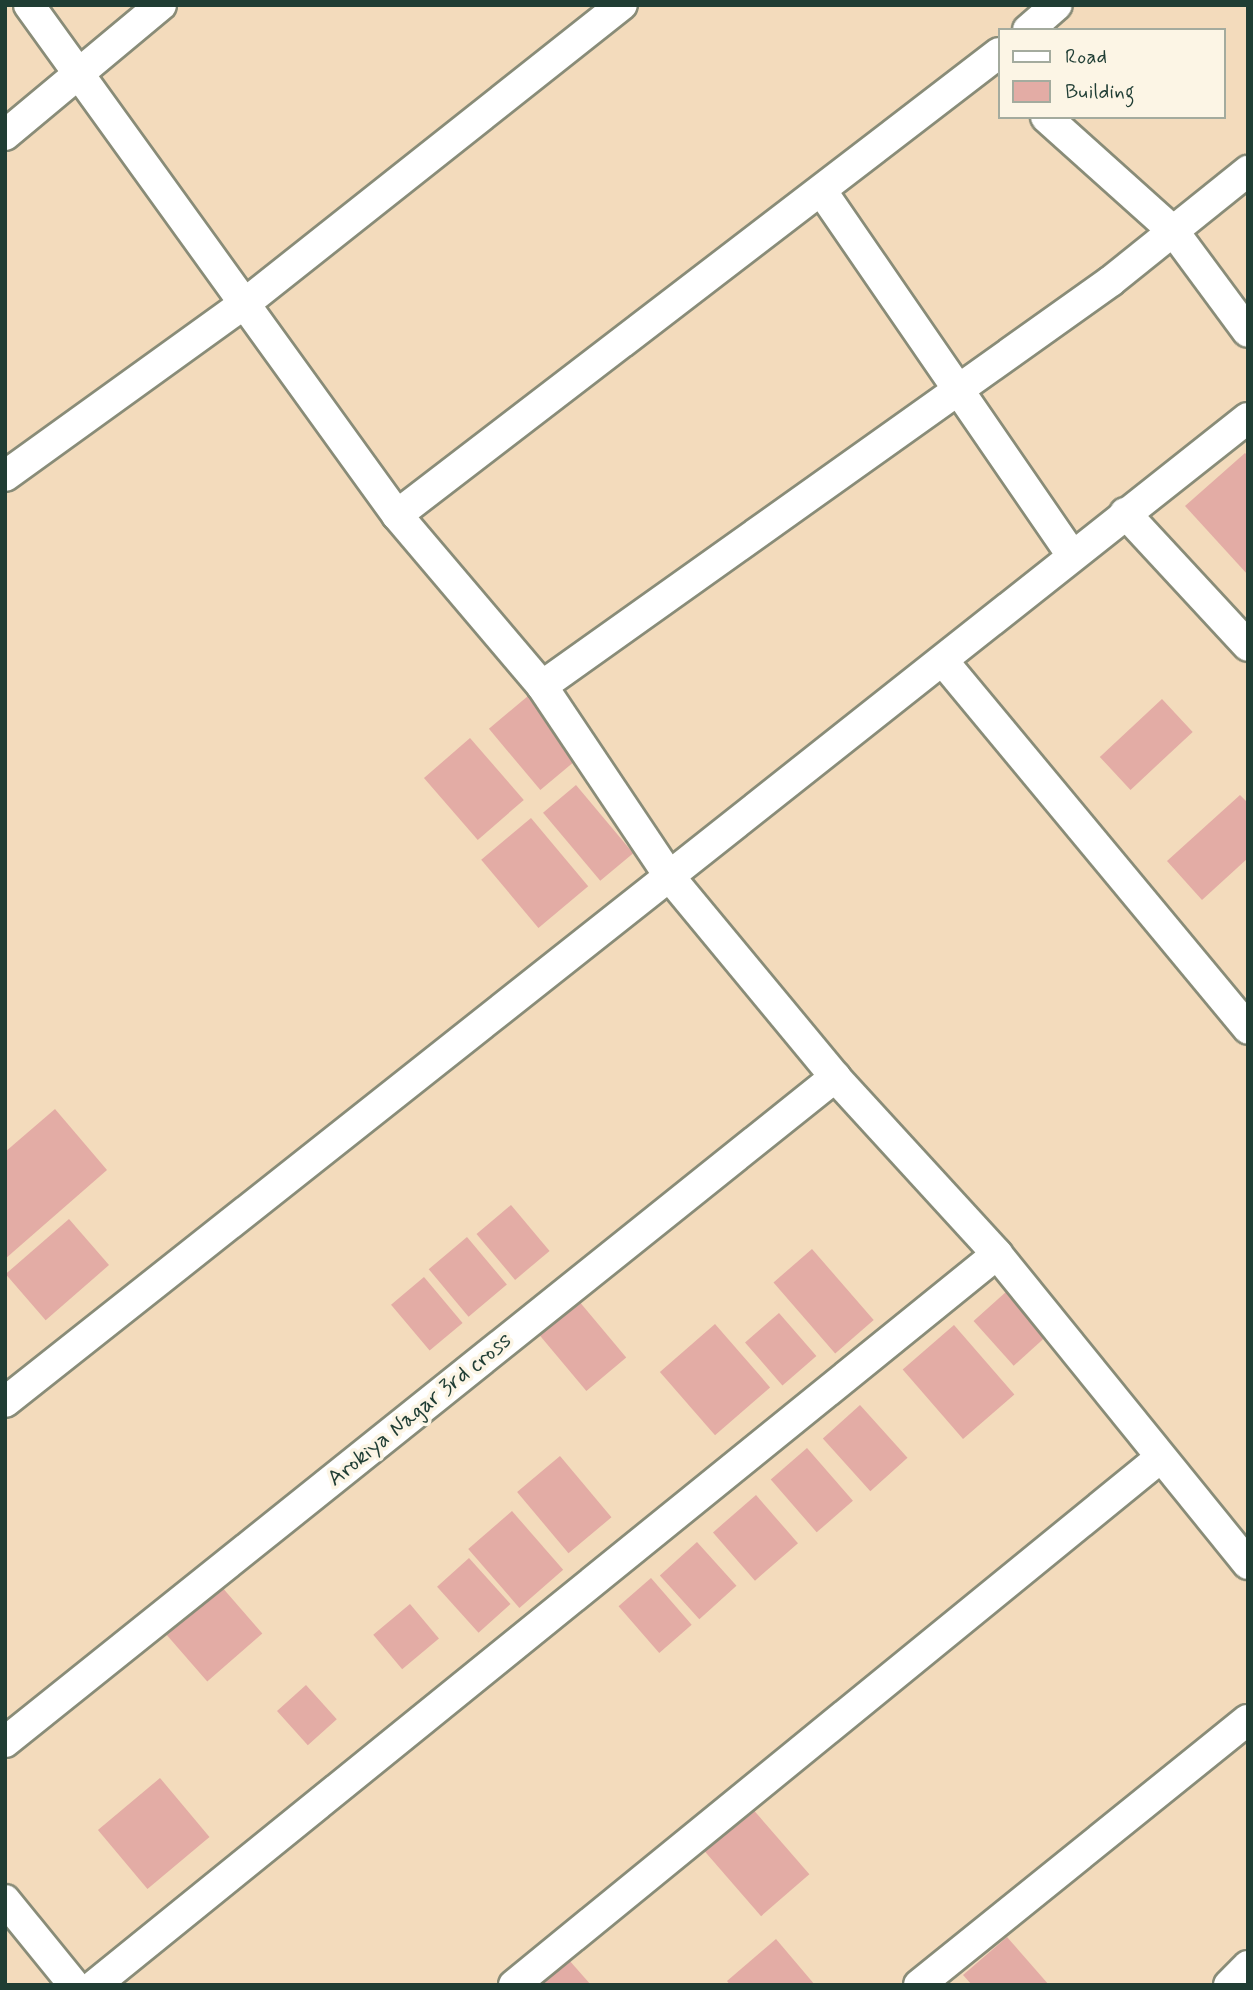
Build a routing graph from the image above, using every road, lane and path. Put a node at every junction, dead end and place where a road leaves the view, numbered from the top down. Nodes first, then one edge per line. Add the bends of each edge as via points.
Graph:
1 (29, 5) edge
2 (161, 5) edge
3 (622, 5) edge
4 (1057, 5) edge
5 (1030, 28) edge
6 (995, 64) edge
7 (84, 74) junction
8 (1047, 119) edge
9 (5, 135) edge
10 (1248, 170) edge
11 (823, 194) junction
12 (1174, 232) junction
13 (248, 301) junction
14 (1248, 332) edge
15 (960, 390) junction
16 (1248, 418) edge
17 (5, 476) edge
18 (1125, 513) junction
19 (397, 514) junction
20 (1071, 554) junction
21 (1248, 646) edge
22 (943, 661) junction
23 (542, 686) junction
24 (669, 876) junction
25 (1248, 1029) edge
26 (835, 1077) junction
27 (997, 1254) junction
28 (5, 1402) edge
29 (1160, 1458) junction
30 (1248, 1564) edge
31 (1248, 1720) edge
32 (5, 1742) edge
33 (5, 1900) edge
34 (1248, 1966) edge
35 (74, 1985) edge
36 (95, 1985) edge
37 (514, 1985) edge
38 (919, 1985) edge
39 (1229, 1985) edge

1 - 7 street
2 - 7 street
3 - 13 street
4 - 5 street
6 - 11 street
7 - 9 street
7 - 13 street
8 - 12 street
10 - 12 street
11 - 15 street
11 - 19 street
12 - 14 street
12 - 15 street
13 - 17 street
13 - 19 street
15 - 20 street
15 - 23 street
16 - 18 street
18 - 20 street
18 - 21 street
19 - 23 street
20 - 22 street
22 - 24 street
22 - 25 street
23 - 24 street
24 - 26 street
24 - 28 street
26 - 27 street
26 - 32 street, Arokiya Nagar 3rd cross
27 - 29 street
27 - 36 street
29 - 30 street
29 - 37 street
31 - 38 street
33 - 35 street
34 - 39 street

